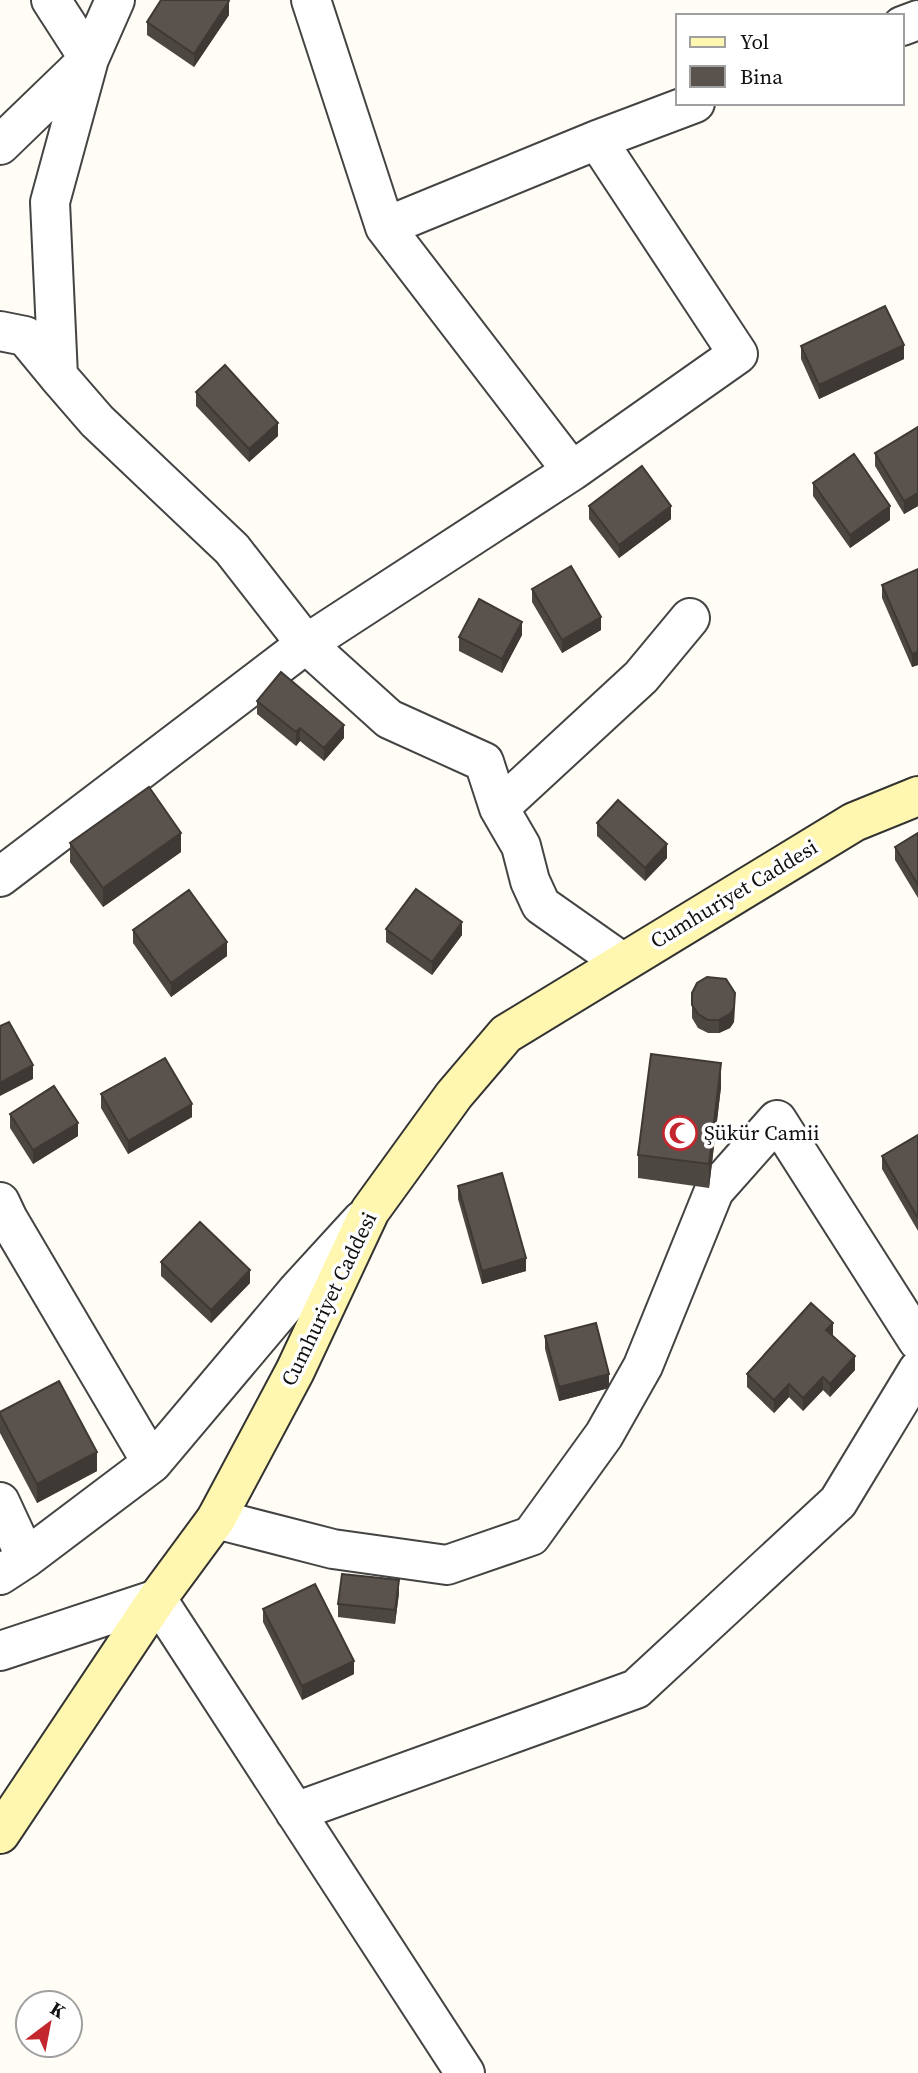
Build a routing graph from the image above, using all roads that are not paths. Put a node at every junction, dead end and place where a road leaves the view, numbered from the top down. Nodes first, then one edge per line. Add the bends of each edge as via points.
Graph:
1 (51, 0) edge
2 (115, 0) edge
3 (311, 0) edge
4 (89, 59) junction
5 (690, 105) edge
6 (597, 140) junction
7 (0, 145) edge
8 (385, 227) junction
9 (0, 331) edge
10 (58, 376) junction
11 (572, 471) junction
12 (690, 618) dead end
13 (306, 644) junction
14 (918, 796) edge
15 (499, 808) junction
16 (0, 877) edge
17 (622, 962) junction
18 (0, 1202) edge
19 (370, 1211) junction
20 (918, 1341) edge
21 (918, 1370) edge
22 (152, 1463) junction
23 (0, 1502) edge
24 (216, 1519) junction
25 (13, 1567) edge
26 (157, 1599) junction
27 (0, 1651) edge
28 (295, 1812) junction
29 (0, 1834) edge
30 (465, 2073) edge

1 - 4 street
2 - 4 street
3 - 8 street
4 - 7 street
4 - 10 street via 50,202
5 - 6 street
6 - 8 street
6 - 11 street via 738,354
8 - 11 street
9 - 10 street via 25,337
10 - 13 street via 97,421 232,550
11 - 13 street
12 - 15 street via 641,677
13 - 15 street via 389,719 484,762
13 - 16 street
14 - 17 street, Cumhuriyet Caddesi via 854,822
15 - 17 street via 521,846 541,905
17 - 19 street, Cumhuriyet Caddesi via 506,1034 454,1095
18 - 22 street
19 - 22 street
19 - 24 street, Cumhuriyet Caddesi via 295,1371
20 - 24 street via 777,1120 714,1191 643,1366 604,1435 531,1536 447,1565 332,1549
21 - 28 street via 838,1503 636,1689
22 - 25 street
23 - 25 street
24 - 26 street, Cumhuriyet Caddesi
26 - 27 street
26 - 28 street
26 - 29 street, Cumhuriyet Caddesi
28 - 30 street

